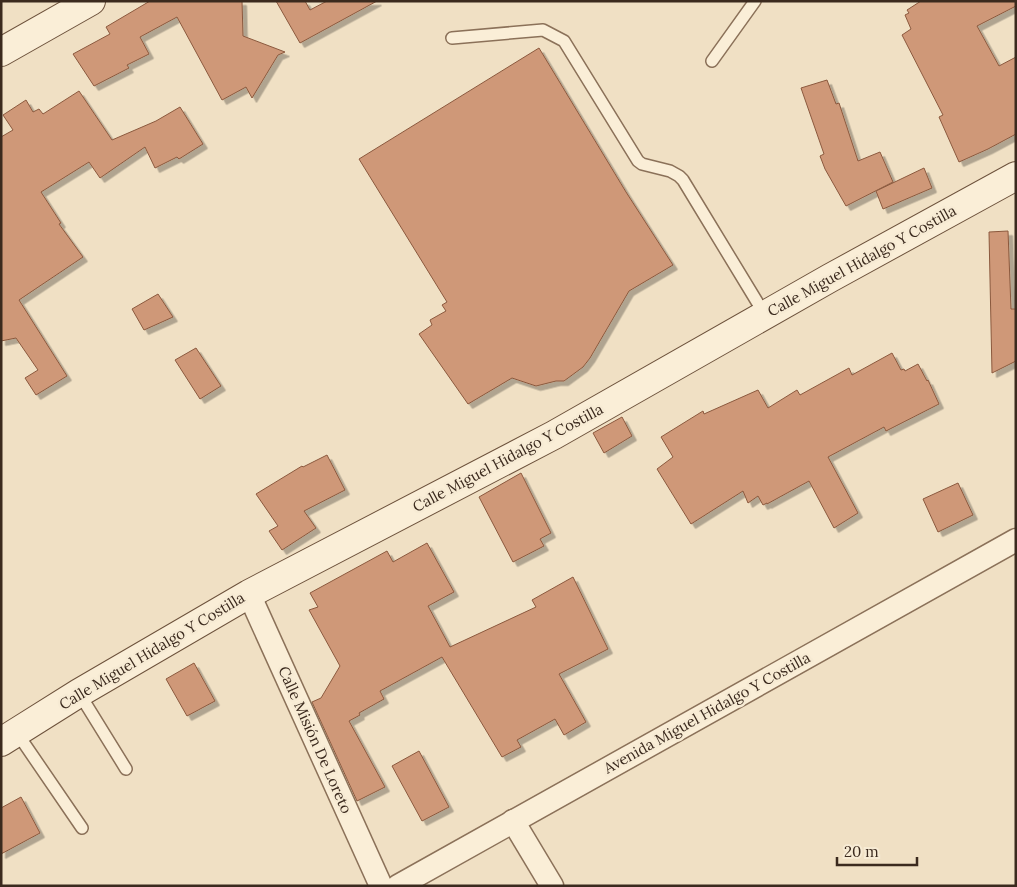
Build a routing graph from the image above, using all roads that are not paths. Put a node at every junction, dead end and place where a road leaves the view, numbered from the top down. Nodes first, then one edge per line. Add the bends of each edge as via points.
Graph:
1 (90, 1) edge
2 (755, 1) edge
3 (452, 38) dead end
4 (1, 52) edge
5 (712, 61) dead end
6 (1016, 176) edge
7 (765, 315) junction
8 (1016, 540) edge
9 (249, 594) junction
10 (80, 693) junction
11 (9, 737) edge
12 (126, 769) dead end
13 (513, 821) junction
14 (82, 828) dead end
15 (381, 886) edge
16 (398, 886) edge
17 (552, 886) edge

1 - 4 street
2 - 5 lane
3 - 7 lane via 543,30 564,41 638,161 675,173 683,180
6 - 7 street, Calle Miguel Hidalgo Y Costilla
7 - 9 street, Calle Miguel Hidalgo Y Costilla via 554,435
8 - 13 street, Avenida Miguel Hidalgo Y Costilla
9 - 10 street, Calle Miguel Hidalgo Y Costilla
9 - 15 street, Calle Misión De Loreto
10 - 11 street, Calle Miguel Hidalgo Y Costilla
10 - 12 lane
11 - 14 lane
13 - 16 street, Avenida Miguel Hidalgo Y Costilla
13 - 17 street

